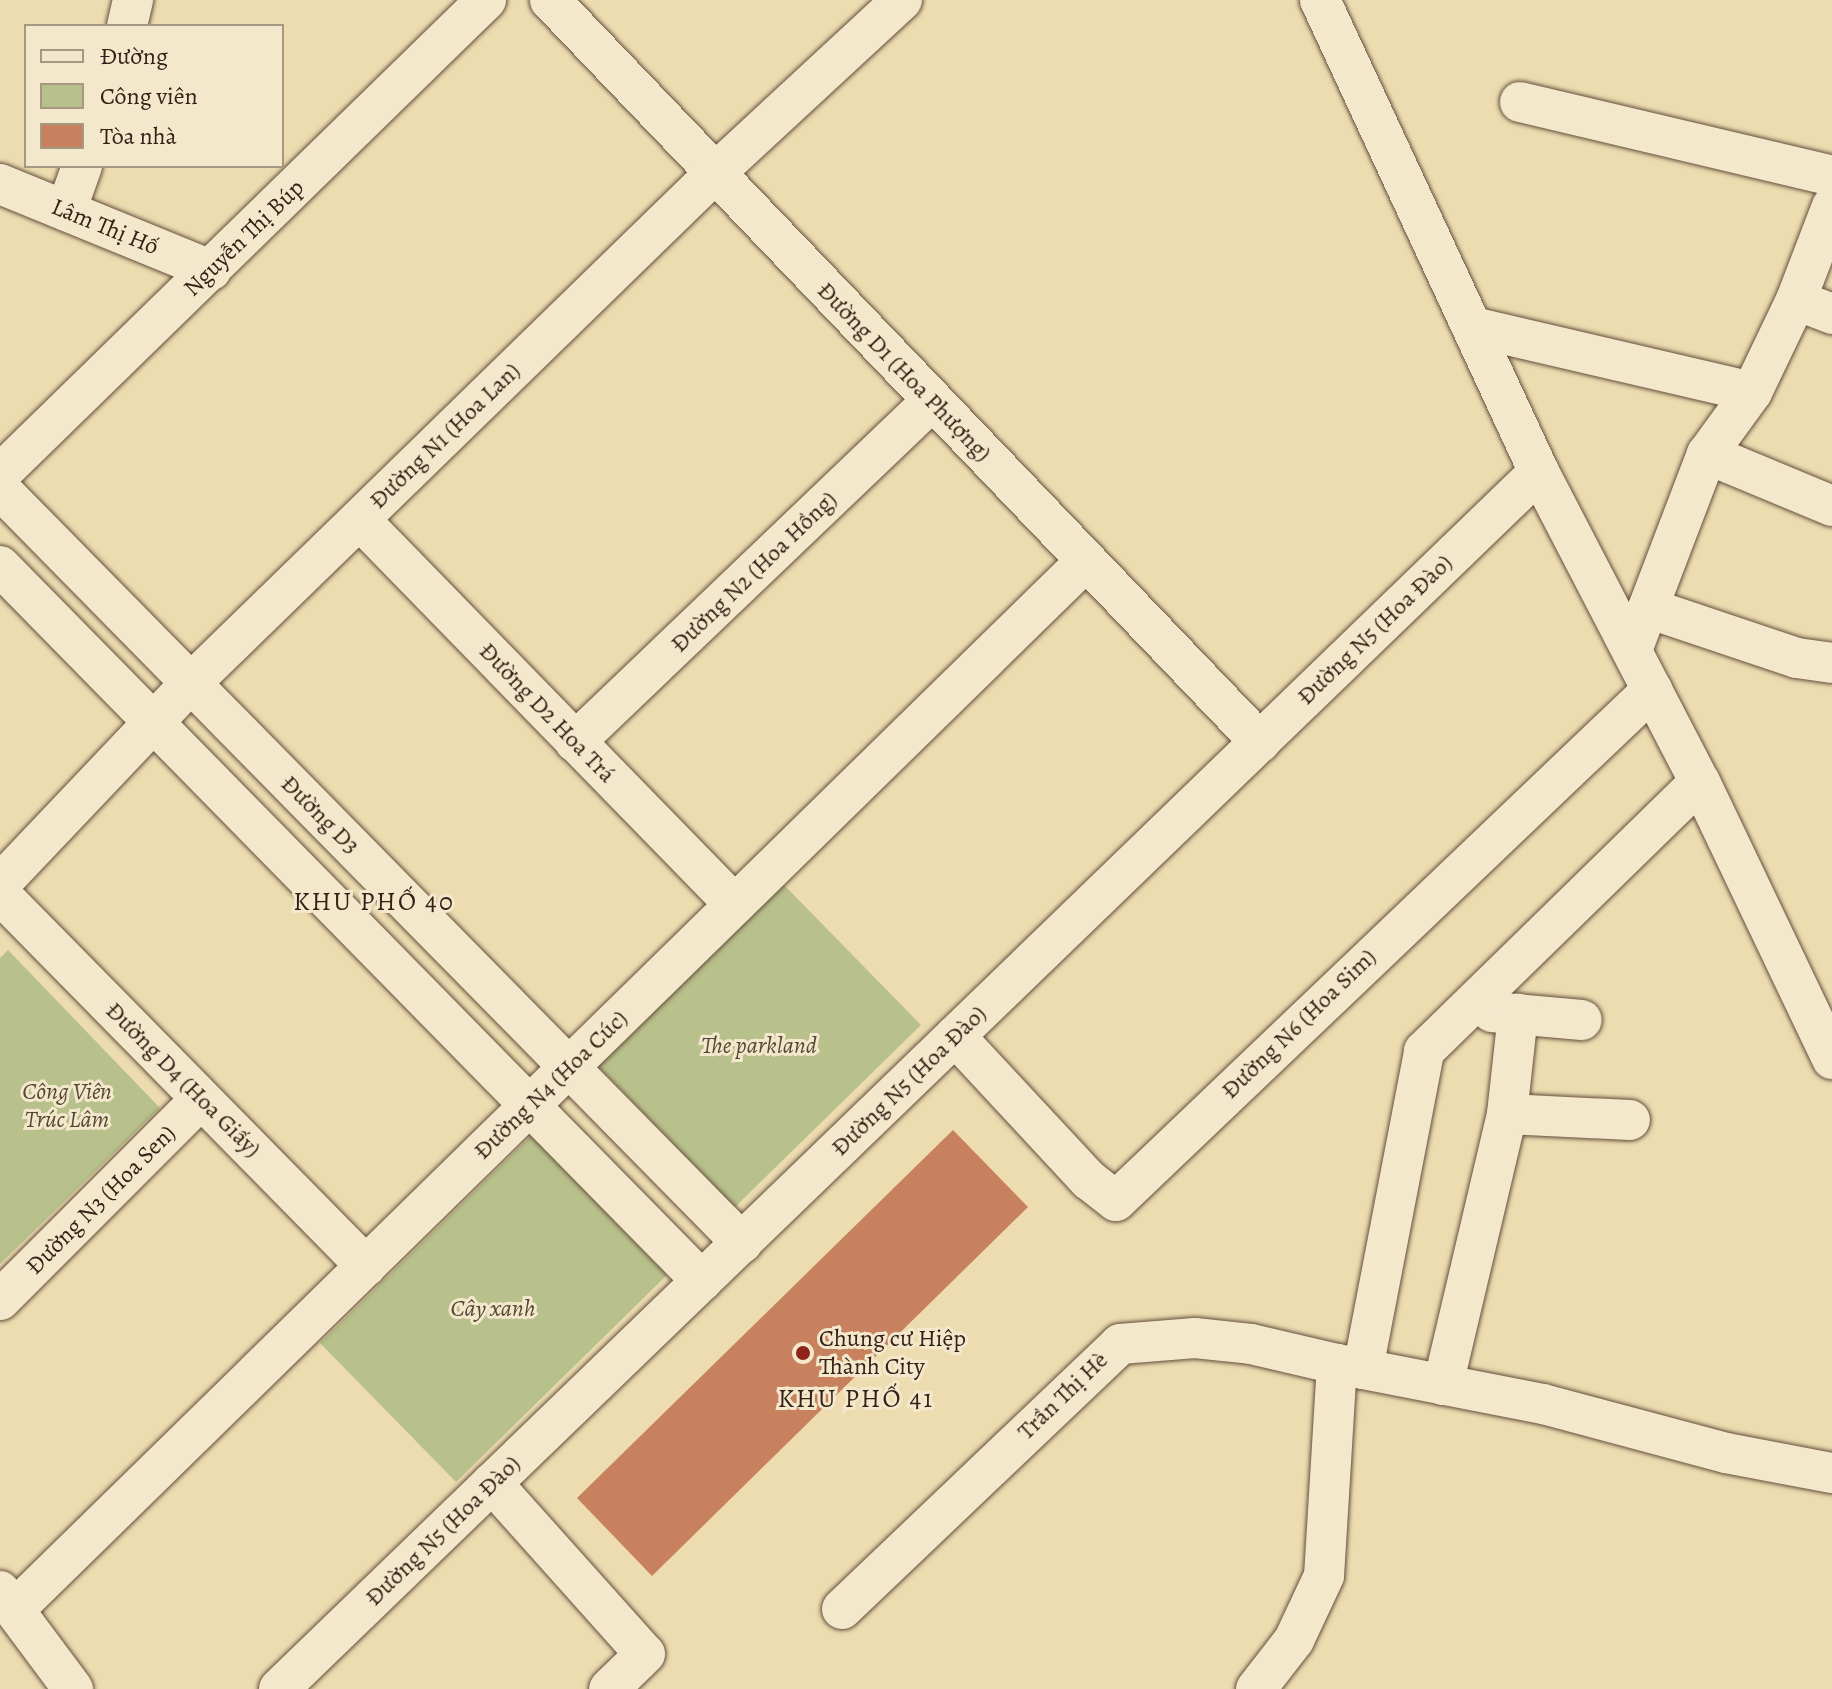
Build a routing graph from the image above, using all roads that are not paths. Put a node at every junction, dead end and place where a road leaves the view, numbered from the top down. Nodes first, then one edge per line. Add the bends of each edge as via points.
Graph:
1 (133, 0) edge
2 (486, 0) edge
3 (550, 0) edge
4 (902, 0) edge
5 (1320, 0) edge
6 (127, 24) edge
7 (1520, 102) dead end
8 (81, 168) edge
9 (714, 174) junction
10 (1832, 176) edge
11 (0, 184) edge
12 (1832, 206) edge
13 (66, 211) junction
14 (211, 270) junction
15 (1814, 307) edge
16 (1473, 327) junction
17 (1752, 392) junction
18 (932, 401) junction
19 (1707, 454) junction
20 (1539, 472) junction
21 (0, 474) edge
22 (0, 489) edge
23 (1832, 506) edge
24 (360, 520) junction
25 (1086, 561) junction
26 (0, 566) edge
27 (1648, 608) junction
28 (1632, 650) junction
29 (1832, 663) edge
30 (190, 684) junction
31 (1652, 690) junction
32 (154, 720) junction
33 (575, 742) junction
34 (1260, 742) junction
35 (1700, 782) junction
36 (0, 884) edge
37 (0, 894) edge
38 (735, 905) junction
39 (1465, 1009) junction
40 (1518, 1014) junction
41 (1582, 1020) dead end
42 (955, 1036) junction
43 (1832, 1059) edge
44 (569, 1067) junction
45 (201, 1099) junction
46 (531, 1104) junction
47 (1507, 1114) junction
48 (1630, 1120) dead end
49 (742, 1243) junction
50 (366, 1266) junction
51 (702, 1281) junction
52 (0, 1300) edge
53 (1350, 1367) junction
54 (1443, 1385) junction
55 (1832, 1473) edge
56 (492, 1483) junction
57 (7, 1600) edge
58 (842, 1609) dead end
59 (73, 1689) edge
60 (279, 1689) edge
61 (609, 1689) edge
62 (1256, 1689) edge

1 - 6 street
2 - 14 street, Nguyễn Thị Búp
3 - 9 street, Đường D1 (Hoa Phượng)
4 - 9 street, Đường N1 (Hoa Lan)
5 - 16 street
7 - 10 street
8 - 13 street
9 - 18 street, Đường D1 (Hoa Phượng)
9 - 24 street, Đường N1 (Hoa Lan)
11 - 13 street, Lâm Thị Hố
12 - 15 street
13 - 14 street, Lâm Thị Hố
14 - 21 street, Nguyễn Thị Búp
15 - 17 street
16 - 17 street
16 - 20 street
17 - 19 street
18 - 25 street, Đường D1 (Hoa Phượng)
18 - 33 street, Đường N2 (Hoa Hồng)
19 - 23 street
19 - 27 street
20 - 28 street
20 - 34 street, Đường N5 (Hoa Đào)
22 - 30 street, Đường D3
24 - 30 street, Đường N1 (Hoa Lan)
24 - 33 street, Đường D2 Hoa Trá
25 - 34 street, Đường D1 (Hoa Phượng)
25 - 38 street, Đường N4 (Hoa Cúc)
26 - 32 street, Đường D3
27 - 28 street
27 - 29 street via 1797,658
28 - 31 street
30 - 32 street, Đường N1 (Hoa Lan)
30 - 44 street, Đường D3
31 - 35 street
31 - 42 street, Đường N6 (Hoa Sim) via 1116,1201 1089,1180
32 - 36 street, Đường N1 (Hoa Lan)
32 - 46 street, Đường D3
33 - 38 street, Đường D2 Hoa Trá
34 - 42 street, Đường N5 (Hoa Đào)
35 - 39 street
35 - 43 street
37 - 45 street, Đường D4 (Hoa Giấy)
38 - 44 street, Đường N4 (Hoa Cúc)
39 - 40 street
39 - 53 street via 1424,1051
40 - 41 street
40 - 47 street
42 - 49 street, Đường N5 (Hoa Đào)
44 - 46 street, Đường N4 (Hoa Cúc)
44 - 49 street, Đường D3
45 - 50 street, Đường D4 (Hoa Giấy)
45 - 52 street, Đường N3 (Hoa Sen)
46 - 50 street, Đường N4 (Hoa Cúc)
46 - 51 street, Đường D3
47 - 48 street
47 - 54 street
49 - 51 street, Đường N5 (Hoa Đào)
50 - 57 street, Đường N4 (Hoa Cúc)
51 - 56 street, Đường N5 (Hoa Đào)
53 - 54 street, Trần Thị Hè
53 - 58 street, Trần Thị Hè via 1220,1340 1120,1344
53 - 62 street via 1324,1576 1294,1640
54 - 55 street, Trần Thị Hè
56 - 60 street, Đường N5 (Hoa Đào)
56 - 61 street via 645,1654
57 - 59 street

